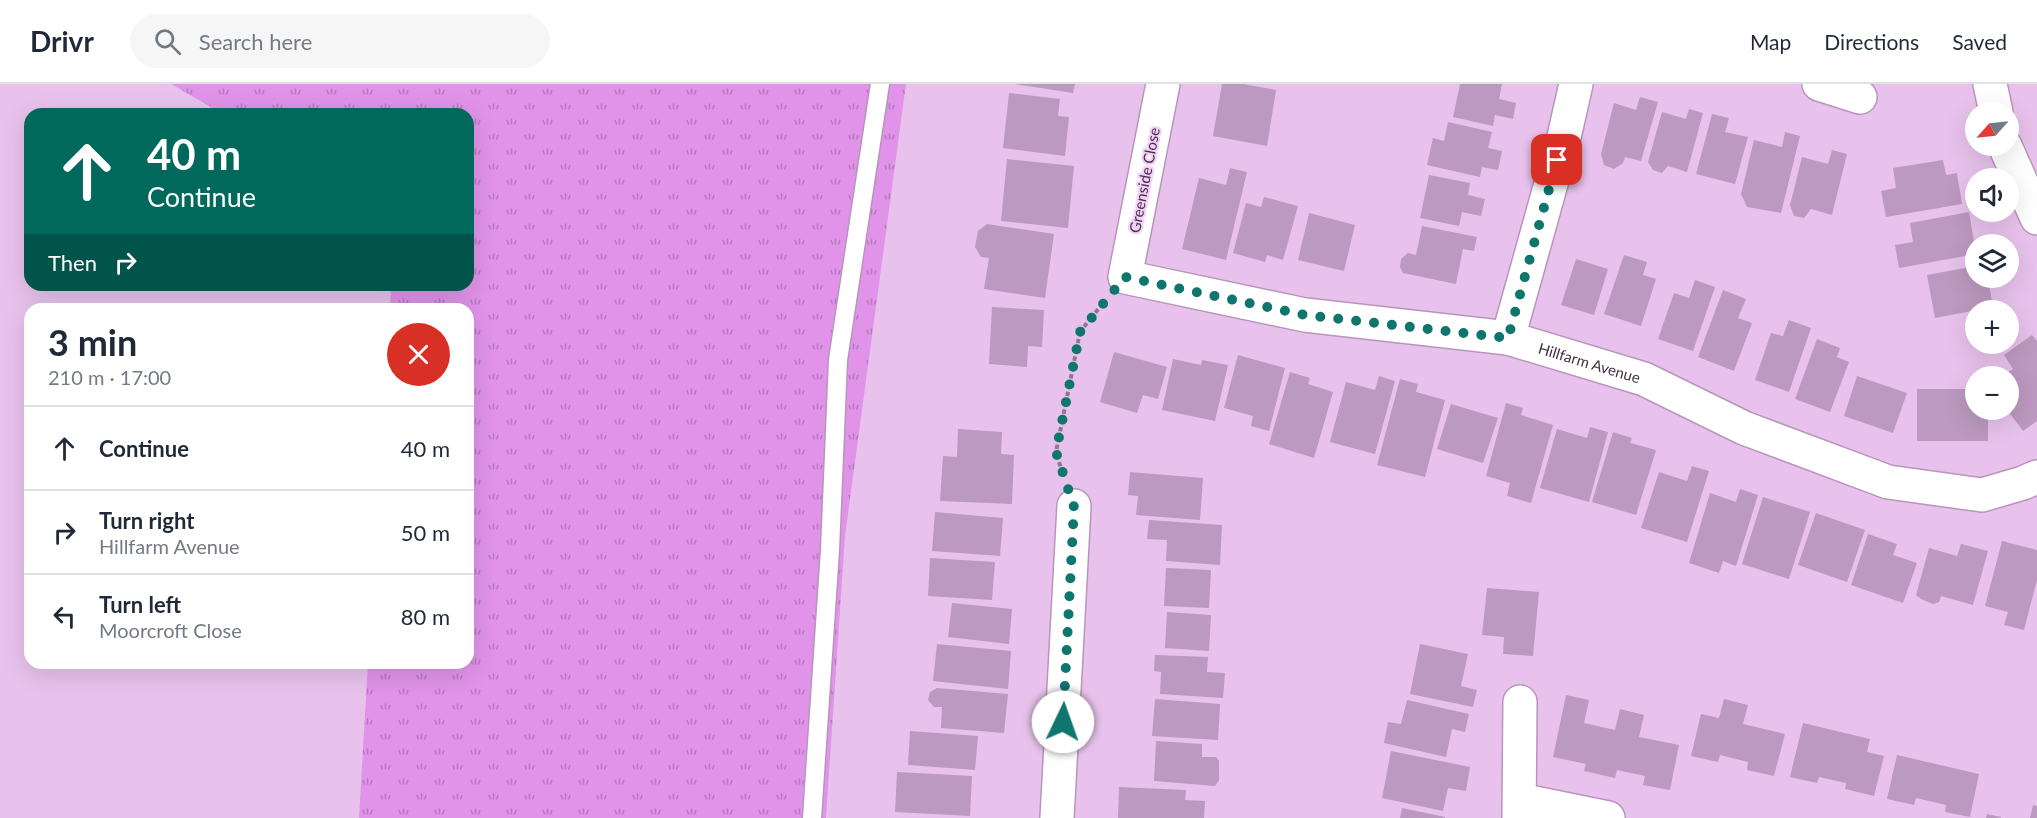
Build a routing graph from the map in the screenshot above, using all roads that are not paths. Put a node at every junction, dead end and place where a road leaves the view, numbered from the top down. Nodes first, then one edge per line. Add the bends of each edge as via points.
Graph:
1 (880, 84) edge
2 (1163, 84) edge
3 (1576, 84) edge
4 (1819, 84) edge
5 (1990, 84) edge
6 (1860, 97) dead end
7 (1994, 102) edge
8 (2009, 156) edge
9 (2037, 218) edge
10 (1125, 277) joint
11 (1508, 338) junction
12 (2037, 477) edge
13 (1074, 507) road end
14 (1520, 702) dead end
15 (1520, 809) edge
16 (812, 818) edge
17 (1057, 818) edge
18 (1608, 818) edge

1 - 16 lane via 838,360
2 - 10 street, Greenside Close
3 - 11 street
4 - 6 street
5 - 7 street
8 - 9 street
10 - 11 street, Hillfarm Avenue via 1305,315
11 - 12 street, Hillfarm Avenue via 1644,379 1744,428 1888,482 1982,495
13 - 17 street
14 - 15 street
15 - 18 street

